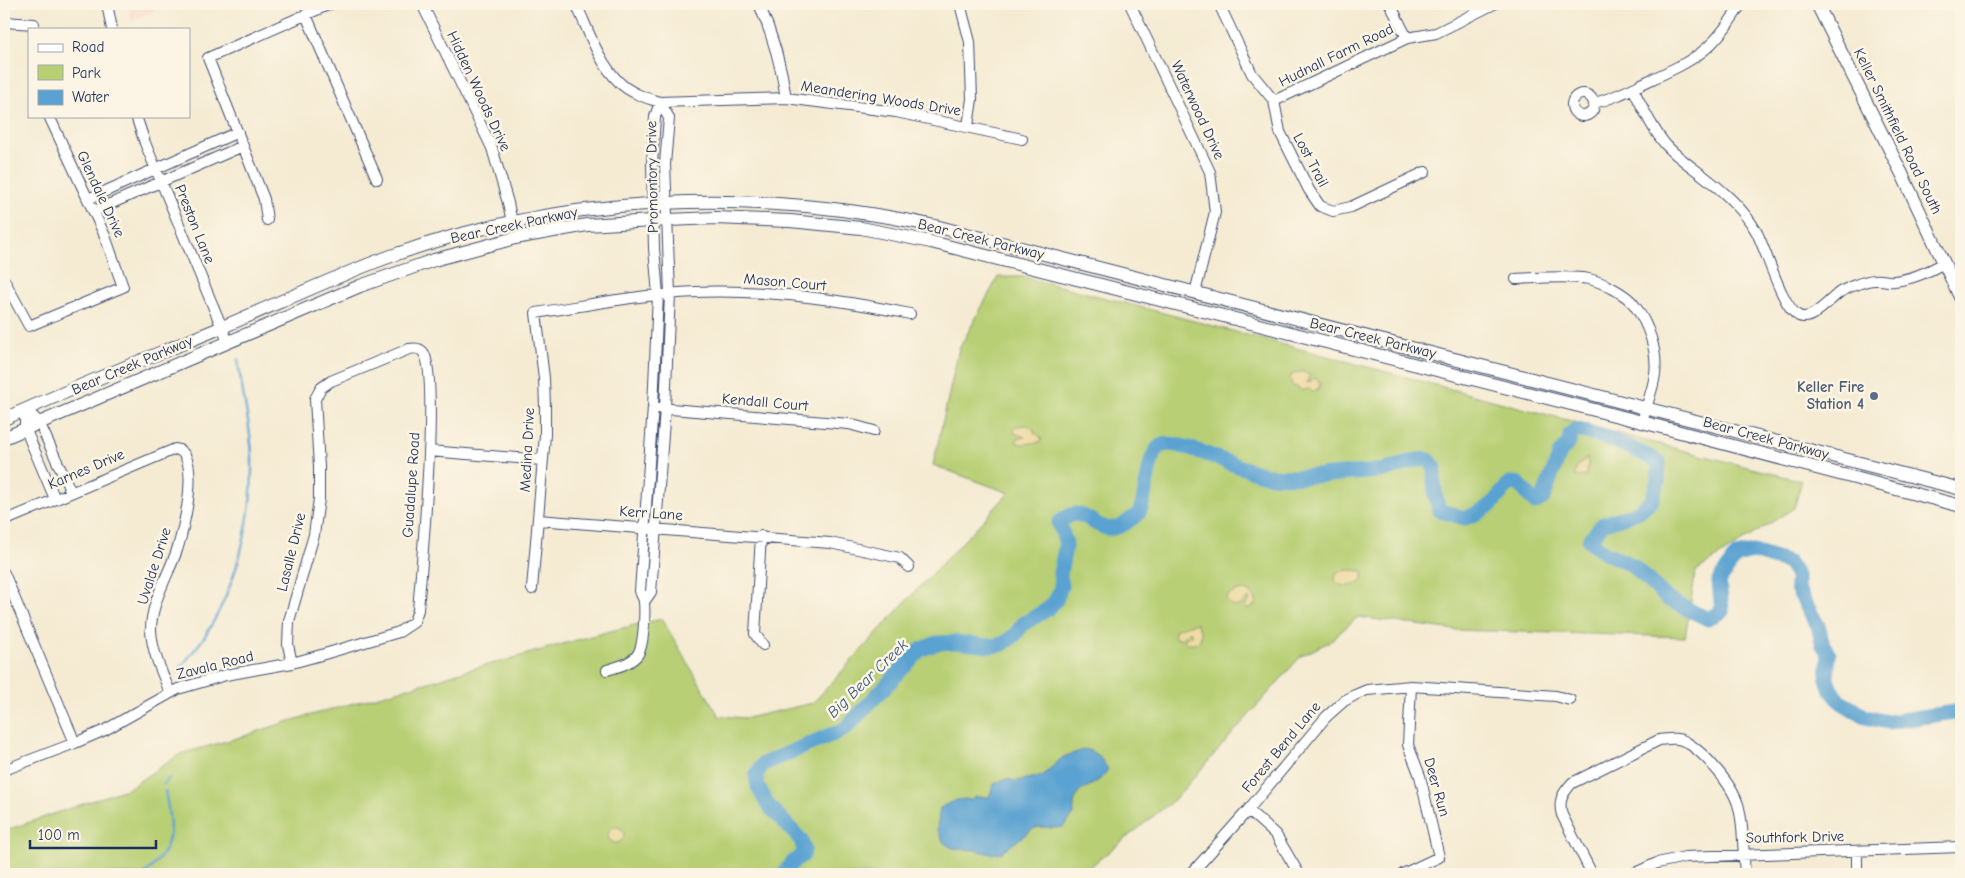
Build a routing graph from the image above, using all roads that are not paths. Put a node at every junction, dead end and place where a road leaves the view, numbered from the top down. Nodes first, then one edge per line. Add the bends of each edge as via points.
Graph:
1 (107, 4) edge
2 (330, 4) edge
3 (422, 4) edge
4 (576, 4) edge
5 (759, 4) edge
6 (960, 4) edge
7 (1130, 4) edge
8 (1219, 4) edge
9 (1390, 4) edge
10 (1494, 4) edge
11 (1741, 4) edge
12 (1817, 4) edge
13 (306, 14) junction
14 (4, 22) edge
15 (34, 26) edge
16 (112, 28) edge
17 (1407, 38) junction
18 (1633, 89) junction
19 (786, 98) junction
20 (660, 102) junction
21 (1274, 102) junction
22 (1594, 103) dead end
23 (50, 118) edge
24 (137, 118) edge
25 (968, 126) junction
26 (238, 132) junction
27 (1022, 139) dead end
28 (243, 146) junction
29 (652, 164) junction
30 (665, 164) junction
31 (156, 169) junction
32 (1426, 172) dead end
33 (377, 179) dead end
34 (162, 182) junction
35 (88, 199) junction
36 (667, 203) junction
37 (653, 204) junction
38 (94, 211) junction
39 (267, 220) dead end
40 (654, 220) junction
41 (668, 220) junction
42 (512, 222) junction
43 (669, 256) junction
44 (655, 257) junction
45 (1944, 263) junction
46 (4, 280) edge
47 (1516, 280) dead end
48 (1195, 293) junction
49 (658, 294) junction
50 (670, 294) junction
51 (1961, 300) edge
52 (536, 313) joint
53 (910, 314) dead end
54 (222, 327) junction
55 (228, 342) junction
56 (422, 350) joint
57 (654, 407) junction
58 (1646, 407) junction
59 (665, 408) junction
60 (25, 409) junction
61 (4, 419) edge
62 (39, 422) junction
63 (1642, 422) junction
64 (25, 428) junction
65 (874, 431) dead end
66 (1763, 437) junction
67 (4, 438) edge
68 (181, 450) joint
69 (429, 450) junction
70 (1758, 452) junction
71 (1825, 453) junction
72 (542, 460) junction
73 (1822, 469) junction
74 (1910, 475) junction
75 (1961, 489) edge
76 (1906, 491) junction
77 (71, 492) junction
78 (55, 499) junction
79 (1961, 506) edge
80 (538, 520) junction
81 (4, 521) edge
82 (644, 529) junction
83 (656, 529) junction
84 (761, 536) junction
85 (909, 567) dead end
86 (4, 573) edge
87 (532, 589) dead end
88 (644, 602) junction
89 (414, 622) joint
90 (763, 645) dead end
91 (292, 663) junction
92 (607, 670) dead end
93 (1411, 686) junction
94 (170, 692) junction
95 (1570, 700) dead end
96 (75, 743) junction
97 (4, 770) edge
98 (1248, 810) junction
99 (1961, 847) edge
100 (1857, 851) junction
101 (1743, 854) junction
102 (1191, 874) edge
103 (1300, 874) edge
104 (1403, 874) edge
105 (1592, 874) edge
106 (1633, 874) edge
107 (1745, 874) edge
108 (1857, 874) edge

1 - 16 street
2 - 13 street
3 - 42 street, Hidden Woods Drive via 492,148
4 - 20 street, Meandering Woods Drive via 605,66 619,83 641,96
5 - 19 street via 772,32
6 - 25 street via 970,42 972,99
7 - 48 street, Waterwood Drive via 1210,172 1215,212
8 - 21 street via 1252,74
9 - 17 street
10 - 17 street, Hudnall Farm Road via 1436,33
11 - 18 street via 1721,35 1700,54 1685,65
12 - 45 main road, Keller Smithfield Road South
13 - 26 street via 208,58
13 - 33 street
14 - 15 street
17 - 21 street, Hudnall Farm Road
18 - 22 street
18 - 45 street via 1666,145 1732,199 1744,214 1763,245 1782,292 1799,316 1807,317 1840,291 1860,283 1912,278
19 - 20 street, Meandering Woods Drive
19 - 25 street, Meandering Woods Drive via 896,112
20 - 29 street, Promontory Drive via 655,117
20 - 30 street, Promontory Drive via 669,118
21 - 32 street, Lost Trail via 1280,132 1308,190 1320,206 1332,211 1351,207
23 - 35 street, Glendale Drive
24 - 31 street, Preston Lane
25 - 27 street, Meandering Woods Drive
26 - 28 street
26 - 31 street
28 - 34 street
28 - 39 street via 264,198
29 - 30 street
29 - 37 street, Promontory Drive
30 - 36 street, Promontory Drive
31 - 34 street, Preston Lane
31 - 35 street
34 - 38 street
34 - 54 street, Preston Lane
35 - 38 street, Glendale Drive
36 - 37 main road, Bear Creek Parkway
36 - 41 street, Promontory Drive
36 - 48 main road, Bear Creek Parkway via 783,204 863,212 943,228
37 - 40 street, Promontory Drive
37 - 42 main road, Bear Creek Parkway via 586,209
38 - 46 street, Glendale Drive via 123,286 29,326
40 - 41 main road, Bear Creek Parkway
40 - 44 street, Promontory Drive
40 - 55 main road, Bear Creek Parkway via 552,231 479,247 383,277
41 - 43 street, Promontory Drive
41 - 63 main road, Bear Creek Parkway via 790,221 891,233
42 - 54 main road, Bear Creek Parkway via 392,256
43 - 44 street
43 - 50 street, Promontory Drive
44 - 49 street, Promontory Drive
45 - 51 main road, Keller Smithfield Road South
47 - 58 street via 1588,278 1608,285 1634,304 1652,339 1655,372
48 - 58 main road, Bear Creek Parkway
49 - 50 street, Mason Court
49 - 52 street, Mason Court
49 - 57 street, Promontory Drive
50 - 53 street, Mason Court via 716,292 798,296
50 - 59 street, Promontory Drive
52 - 72 street, Medina Drive via 544,378
54 - 55 street, Preston Lane
54 - 60 main road, Bear Creek Parkway
55 - 62 main road, Bear Creek Parkway
56 - 69 street, Guadalupe Road via 428,363 431,394
56 - 91 street, Lasalle Drive via 409,348 331,381 321,388 315,400 319,498 312,543 289,621 288,645
57 - 59 street, Kendall Court
57 - 82 street, Promontory Drive
58 - 63 street
58 - 66 main road, Bear Creek Parkway
59 - 65 street, Kendall Court via 849,424
59 - 83 street, Promontory Drive
60 - 61 main road, Bear Creek Parkway
60 - 62 street
60 - 64 street
62 - 64 main road, Bear Creek Parkway
62 - 77 street
63 - 70 main road, Bear Creek Parkway
64 - 67 main road, Bear Creek Parkway
64 - 78 street
66 - 70 main road
66 - 71 main road, Bear Creek Parkway
68 - 77 street, Karnes Drive via 175,449
68 - 94 street, Uvalde Drive via 189,462 190,473 186,515 177,550 156,602 151,630
69 - 72 street
69 - 89 street, Guadalupe Road via 418,610
70 - 73 main road, Bear Creek Parkway
71 - 73 main road
71 - 74 main road, Bear Creek Parkway
72 - 80 street, Medina Drive
73 - 76 main road, Bear Creek Parkway
74 - 75 main road, Bear Creek Parkway
74 - 76 main road
76 - 79 main road, Bear Creek Parkway
77 - 78 street, Karnes Drive
78 - 81 street, Karnes Drive
80 - 82 street, Kerr Lane
80 - 87 street, Medina Drive
82 - 83 street, Kerr Lane
82 - 88 street, Promontory Drive via 640,591
83 - 84 street, Kerr Lane
83 - 88 street, Promontory Drive via 651,592
84 - 85 street, Kerr Lane via 830,543 900,558
84 - 90 street via 755,634
86 - 96 street
88 - 92 street, Promontory Drive via 638,654 624,665
89 - 91 street, Zavala Road via 399,632
91 - 94 street, Zavala Road via 226,675
93 - 95 street, Forest Bend Lane via 1556,696
93 - 98 street, Forest Bend Lane via 1367,690 1344,700 1313,731
93 - 104 street, Deer Run via 1408,745 1420,776 1439,857
94 - 96 street, Zavala Road via 105,730
96 - 97 street, Zavala Road
98 - 102 street, Forest Bend Lane
98 - 103 street via 1276,834
99 - 100 street, Southfork Drive
100 - 101 street, Southfork Drive
100 - 108 street
101 - 105 street via 1739,808 1732,790 1716,768 1686,742 1659,740 1572,783 1563,794 1559,806 1562,815
101 - 106 street, Southfork Drive via 1671,859
101 - 107 street

